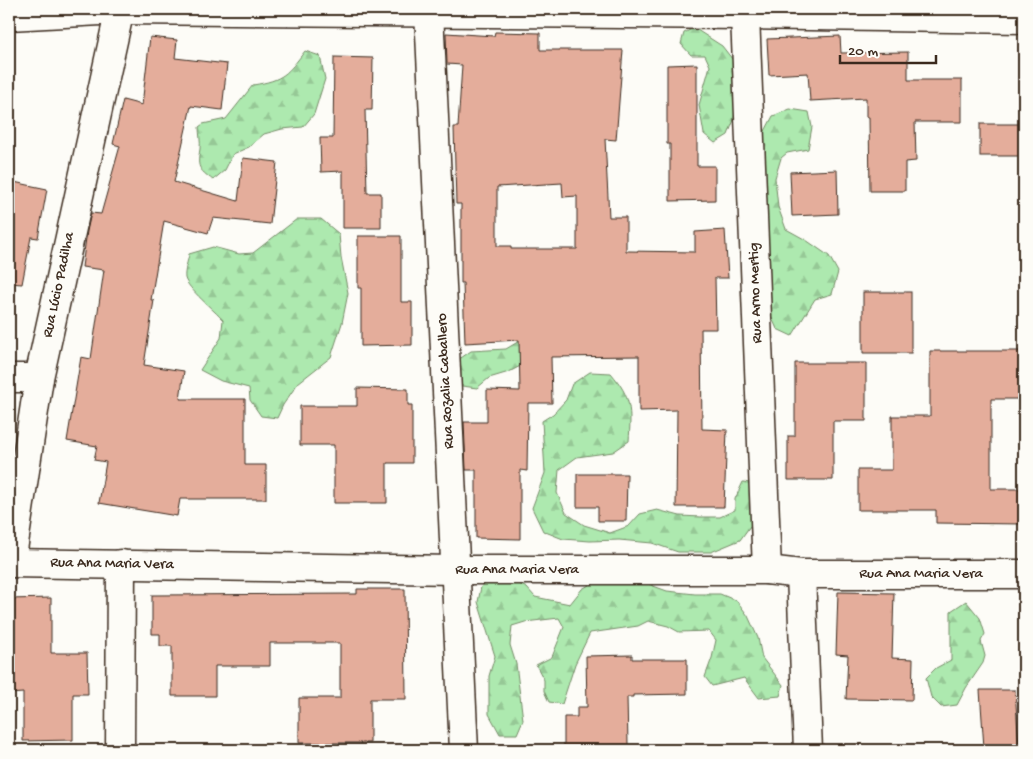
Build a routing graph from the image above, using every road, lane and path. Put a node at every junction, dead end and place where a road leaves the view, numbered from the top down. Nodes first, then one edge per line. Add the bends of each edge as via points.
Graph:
1 (120, 9) edge
2 (430, 12) junction
3 (745, 15) junction
4 (9, 16) edge
5 (1024, 19) edge
6 (9, 378) edge
7 (39, 378) junction
8 (10, 563) edge
9 (121, 564) junction
10 (454, 570) junction
11 (767, 570) junction
12 (801, 574) junction
13 (1024, 574) edge
14 (120, 750) edge
15 (464, 750) edge
16 (808, 750) edge

1 - 2 street
1 - 4 street
1 - 7 street, Rua Lúcio Padilha
2 - 3 street
2 - 10 street, Rua Rozalia Caballero
3 - 5 street
3 - 11 street, Rua Arno Mertig
6 - 7 street
7 - 8 street, Rua Lúcio Padilha
8 - 9 street, Rua Ana Maria Vera
9 - 10 street, Rua Ana Maria Vera
9 - 14 street
10 - 11 street, Rua Ana Maria Vera
10 - 15 street, Rua Rozalia Caballero
11 - 12 street, Rua Ana Maria Vera
12 - 13 street, Rua Ana Maria Vera
12 - 16 street

